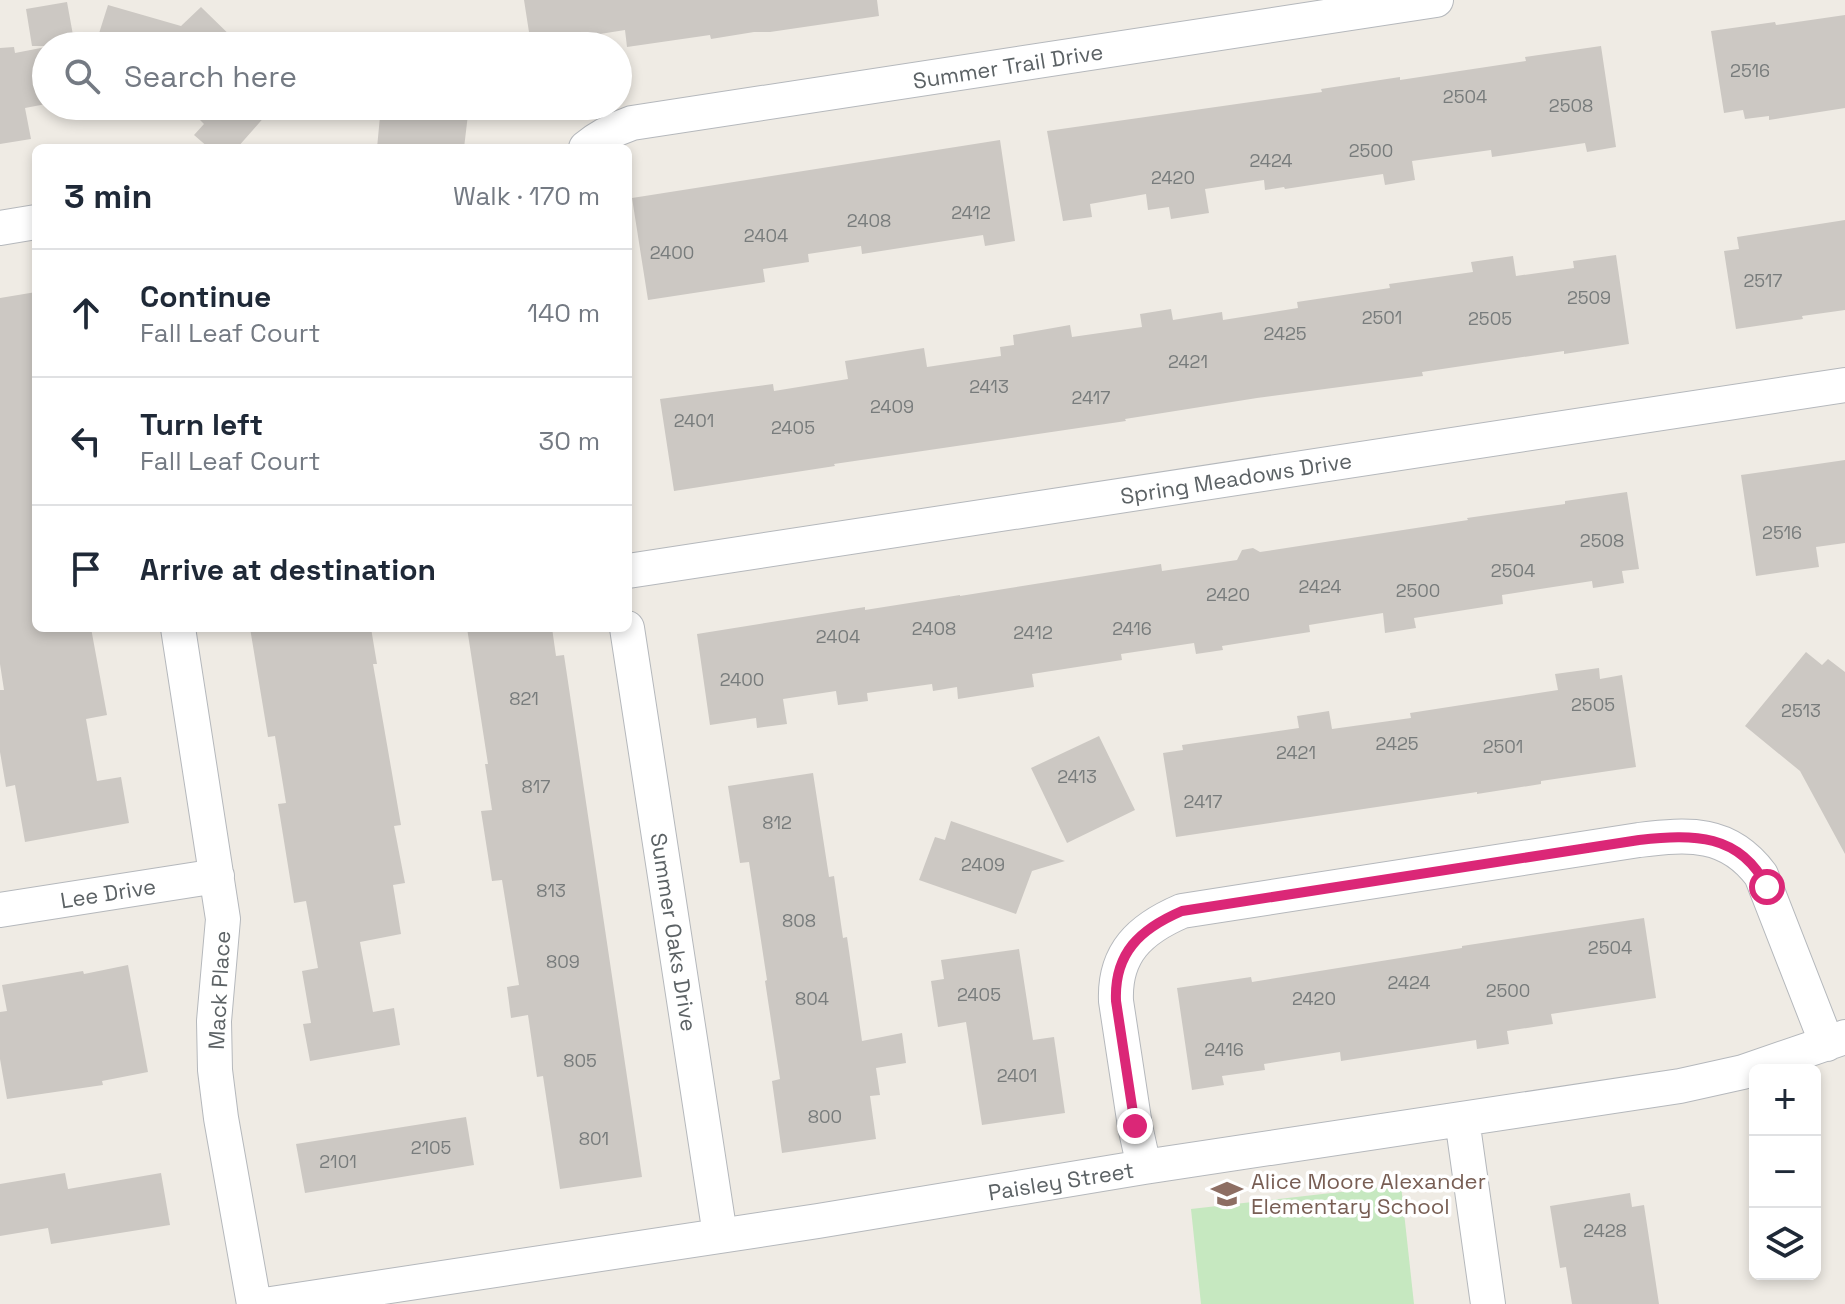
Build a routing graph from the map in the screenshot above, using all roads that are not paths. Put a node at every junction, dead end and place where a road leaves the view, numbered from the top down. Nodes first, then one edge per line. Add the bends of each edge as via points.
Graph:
1 (1436, 0) edge
2 (591, 144) edge
3 (32, 223) edge
4 (0, 228) edge
5 (1845, 385) edge
6 (632, 570) edge
7 (179, 632) edge
8 (628, 632) edge
9 (217, 876) junction
10 (0, 910) edge
11 (1836, 1040) edge
12 (1462, 1119) junction
13 (1144, 1167) junction
14 (720, 1235) junction
15 (254, 1304) edge
16 (271, 1304) edge
17 (1488, 1304) edge

1 - 2 street, Summer Trail Drive via 632,123
3 - 4 street
5 - 6 street, Spring Meadows Drive
7 - 9 street, Mack Place
8 - 14 street, Summer Oaks Drive
9 - 10 street, Lee Drive
9 - 15 street, Mack Place via 223,929 215,1070
11 - 12 street, Paisley Street via 1713,1080
11 - 13 street via 1761,875 1742,854 1712,839 1639,840 1182,911 1139,936 1122,960 1115,988
12 - 13 street, Paisley Street
12 - 17 street
13 - 14 street, Paisley Street
14 - 16 street, Paisley Street

